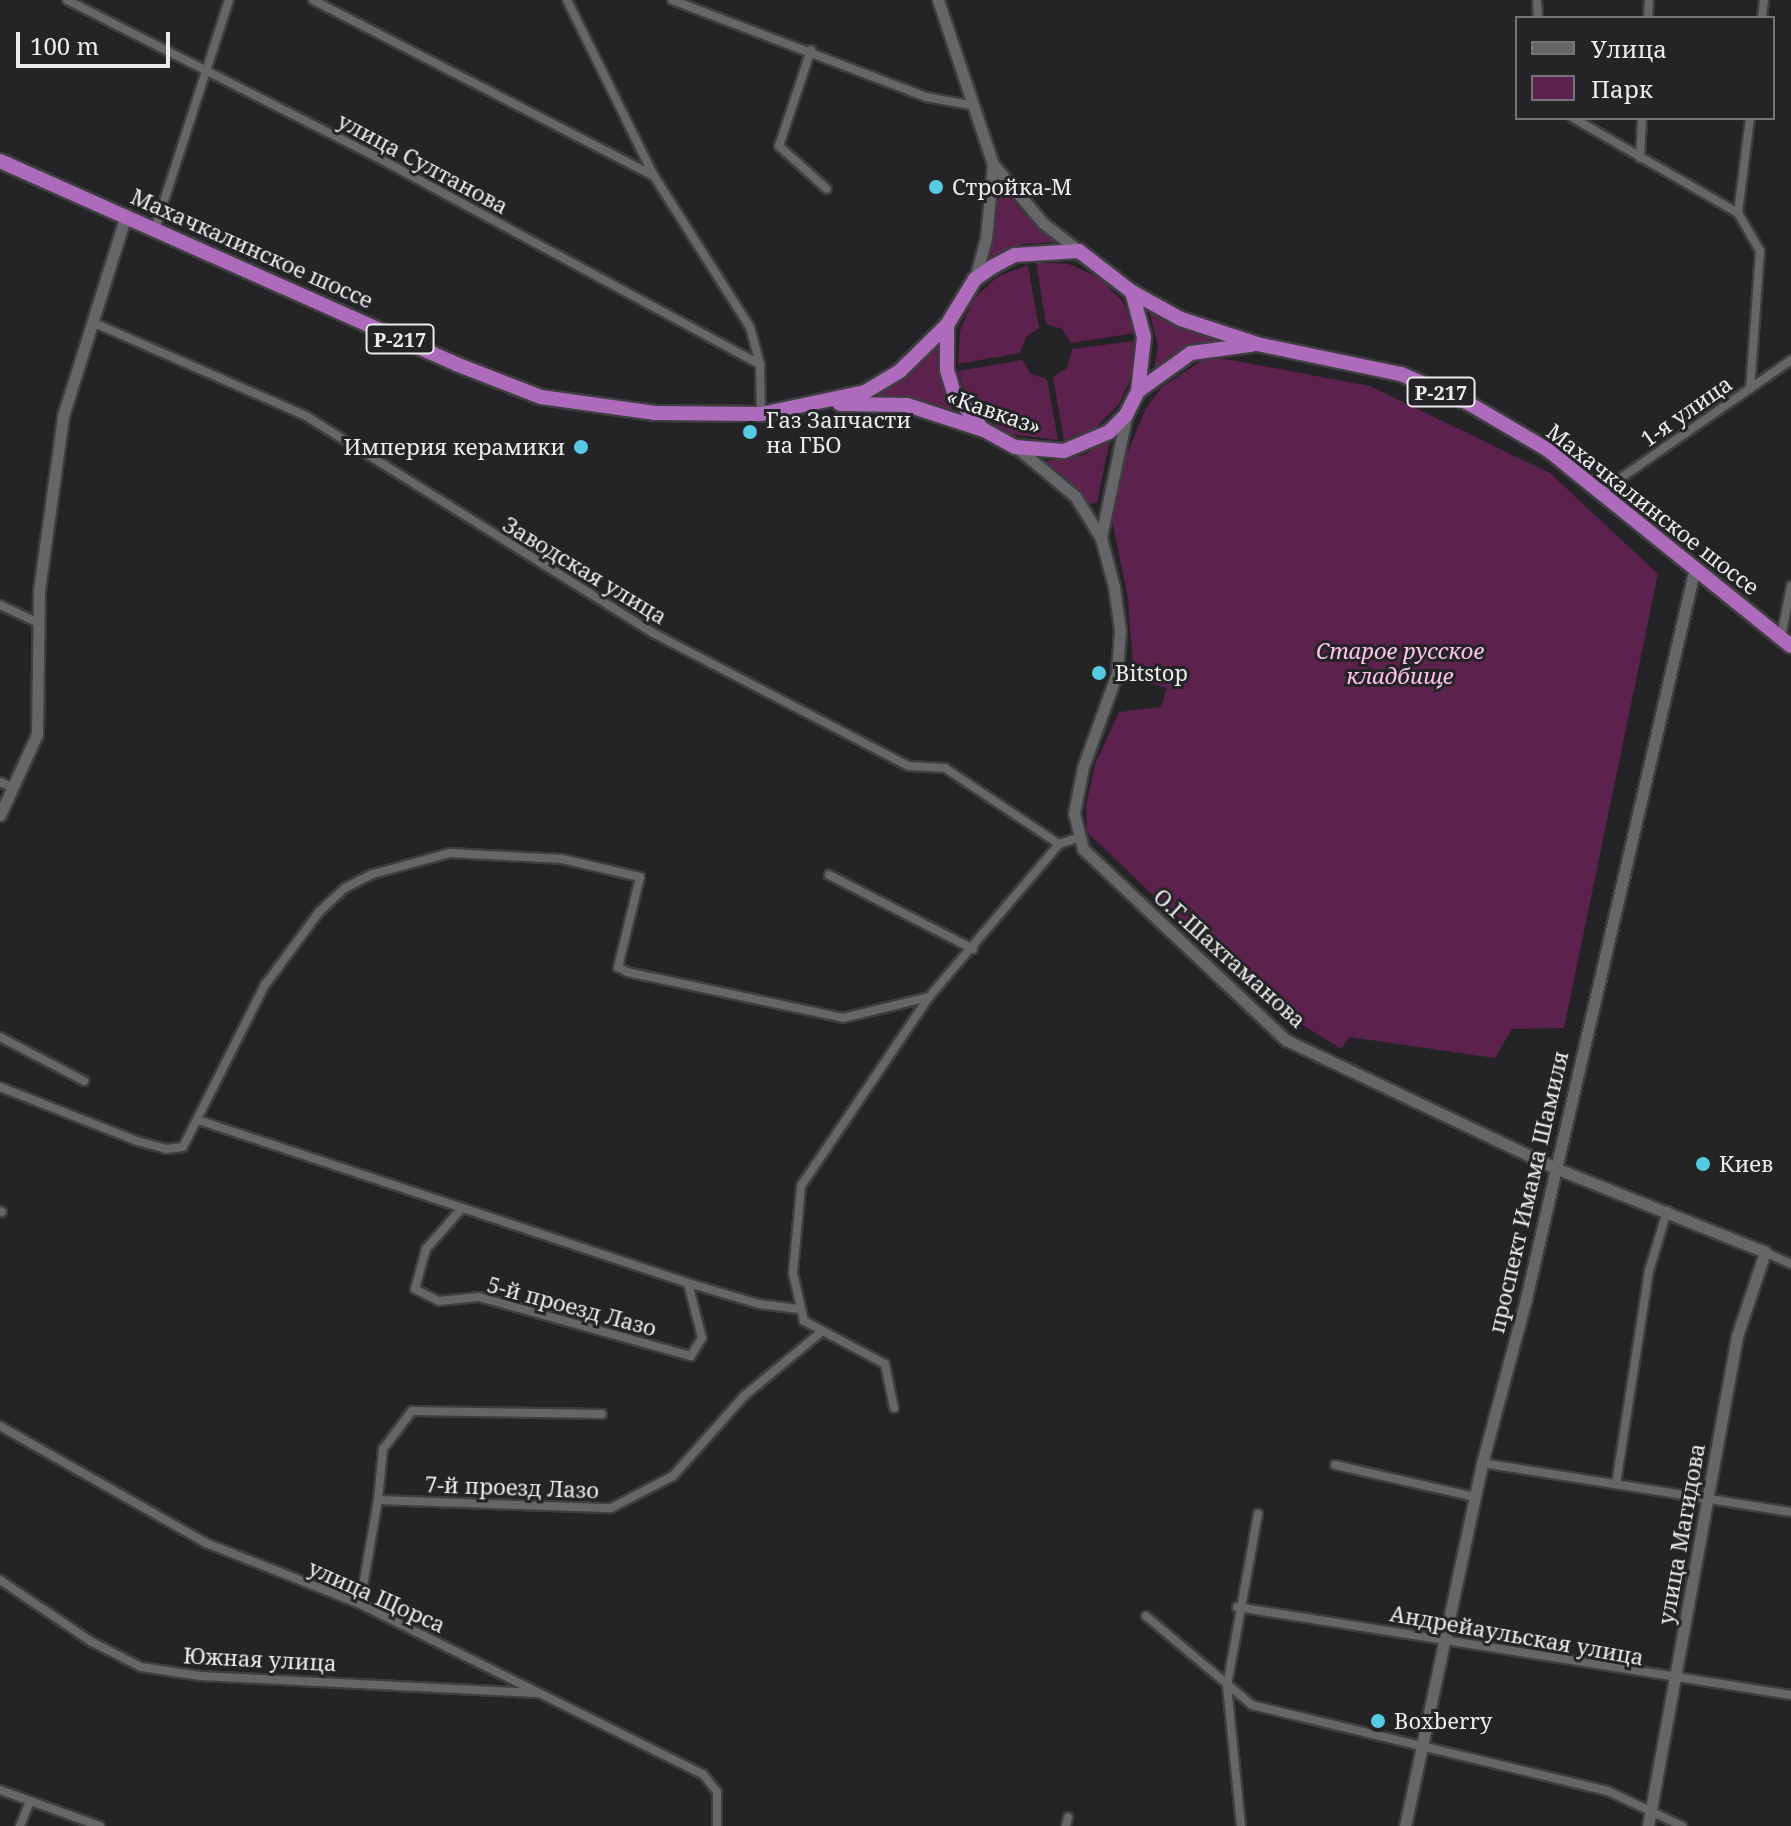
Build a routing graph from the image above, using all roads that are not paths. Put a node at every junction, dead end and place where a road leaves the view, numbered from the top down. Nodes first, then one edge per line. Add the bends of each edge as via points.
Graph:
1 (67, 0) edge
2 (229, 0) edge
3 (313, 0) edge
4 (566, 0) edge
5 (672, 0) edge
6 (938, 0) edge
7 (811, 50) junction
8 (205, 71) junction
9 (971, 105) junction
10 (1576, 120) edge
11 (1642, 120) edge
12 (1750, 120) edge
13 (1640, 158) junction
14 (0, 161) edge
15 (993, 164) junction
16 (654, 176) junction
17 (827, 189) dead end
18 (1738, 213) junction
19 (126, 215) junction
20 (155, 229) junction
21 (1079, 251) junction
22 (975, 279) junction
23 (1132, 292) junction
24 (92, 322) junction
25 (947, 325) junction
26 (1257, 344) junction
27 (1791, 360) edge
28 (760, 364) junction
29 (1750, 389) junction
30 (1138, 391) junction
31 (823, 404) junction
32 (761, 414) junction
33 (1126, 415) junction
34 (984, 430) junction
35 (1015, 447) junction
36 (1602, 491) junction
37 (1101, 538) junction
38 (1695, 567) junction
39 (1791, 586) edge
40 (0, 605) edge
41 (36, 622) junction
42 (1786, 642) edge
43 (0, 782) edge
44 (14, 788) junction
45 (0, 815) edge
46 (1077, 838) junction
47 (1059, 844) junction
48 (829, 875) dead end
49 (973, 949) junction
50 (929, 997) junction
51 (0, 1037) edge
52 (84, 1081) dead end
53 (0, 1087) edge
54 (198, 1120) junction
55 (1555, 1168) junction
56 (462, 1208) junction
57 (1667, 1211) junction
58 (1765, 1252) junction
59 (1791, 1264) edge
60 (688, 1283) junction
61 (799, 1309) junction
62 (821, 1332) junction
63 (894, 1408) dead end
64 (602, 1414) dead end
65 (0, 1426) edge
66 (1482, 1463) junction
67 (1335, 1465) dead end
68 (1616, 1484) junction
69 (1475, 1497) junction
70 (378, 1500) junction
71 (1707, 1500) junction
72 (1791, 1512) edge
73 (1258, 1514) dead end
74 (0, 1580) edge
75 (360, 1604) junction
76 (1237, 1607) junction
77 (1146, 1616) dead end
78 (1444, 1641) junction
79 (1677, 1681) junction
80 (1227, 1686) junction
81 (543, 1694) junction
82 (1791, 1695) edge
83 (1422, 1750) junction
84 (0, 1790) edge
85 (30, 1801) junction
86 (1651, 1811) junction
87 (20, 1826) edge
88 (100, 1826) edge
89 (717, 1826) edge
90 (1241, 1826) edge
91 (1405, 1826) edge
92 (1648, 1826) edge
93 (1682, 1826) edge

1 - 8 street, улица Султанова
2 - 8 street
3 - 16 street
4 - 16 street
5 - 7 street
6 - 9 main road
7 - 9 street via 926,97
7 - 17 street via 779,146
8 - 20 street
8 - 28 street, улица Султанова
9 - 15 main road
10 - 13 street
11 - 13 street
12 - 18 street
13 - 18 street
14 - 19 highway, Махачкалинское шоссе / Р-217
15 - 21 main road, Р-217 via 1043,223
15 - 22 main road, Р-217 via 986,238
16 - 28 street via 750,327
18 - 29 street via 1760,251
19 - 20 highway, Махачкалинское шоссе / Р-217
19 - 24 main road
20 - 32 highway, Махачкалинское шоссе / Р-217 via 541,397 655,413
21 - 22 highway, Махачкалинское шоссе / Р-217 via 1015,255
21 - 23 highway, Махачкалинское шоссе / Р-217
22 - 25 highway, Махачкалинское шоссе / Р-217
23 - 26 highway, Махачкалинское шоссе / Р-217 via 1181,319
23 - 30 highway, Р-217 via 1144,337
24 - 41 main road via 63,416
24 - 47 street, Заводская улица via 306,416 653,633 909,766 945,768
25 - 31 highway, Махачкалинское шоссе / Р-217 via 884,382
25 - 34 highway, Р-217 via 947,370 954,393
26 - 30 highway, «Кавказ» / Р-217 via 1191,353
26 - 36 highway, Махачкалинское шоссе / Р-217 via 1401,374 1496,419
27 - 29 street, 1-я улица
28 - 32 street
29 - 36 street, 1-я улица
30 - 33 highway, «Кавказ» / Р-217
31 - 32 highway, Махачкалинское шоссе / Р-217
31 - 34 highway, «Кавказ» / Р-217 via 907,405
33 - 35 highway, «Кавказ» / Р-217 via 1087,444 1039,452
33 - 37 main road, Р-217
34 - 35 highway, «Кавказ» / Р-217
35 - 37 main road, Р-217 via 1075,496
36 - 38 highway, Махачкалинское шоссе / Р-217
37 - 46 main road via 1120,630 1117,673 1083,767 1074,813
38 - 42 highway, Махачкалинское шоссе / Р-217
38 - 55 main road, проспект Имама Шамиля
39 - 42 street
40 - 41 street
41 - 44 main road via 37,734
43 - 44 street
44 - 45 main road
46 - 47 street
46 - 55 main road, О.Г.Шахтаманова via 1168,933 1286,1040
47 - 49 street
48 - 49 street
49 - 50 street
50 - 54 street via 843,1018 667,983 618,967 640,877 562,859 450,853 345,888 300,933 265,985
50 - 61 street via 801,1186 793,1273
51 - 52 street
53 - 54 street via 137,1141 179,1149
54 - 56 street
55 - 57 main road, О.Г.Шахтаманова
55 - 66 main road, проспект Имама Шамиля
56 - 60 street
56 - 60 street, 5-й проезд Лазо via 426,1249 415,1289 439,1301 479,1297 691,1356 702,1338
57 - 58 main road, О.Г.Шахтаманова
57 - 68 street via 1649,1271
58 - 59 street, О.Г.Шахтаманова
58 - 71 main road, улица Магидова via 1737,1336
60 - 61 street via 759,1304
61 - 62 street via 810,1328
62 - 63 street via 885,1364
62 - 70 street, 7-й проезд Лазо via 744,1396 673,1476 611,1508
64 - 70 street via 412,1411 383,1449
65 - 75 street, улица Щорса via 206,1543
66 - 68 street
66 - 69 main road, проспект Имама Шамиля
67 - 69 street
68 - 71 street
69 - 78 main road, проспект Имама Шамиля
70 - 75 street
71 - 72 street
71 - 79 main road, улица Магидова
73 - 76 street
74 - 81 street, Южная улица via 92,1642 141,1667 200,1676
75 - 81 street, улица Щорса
76 - 78 street, Андрейаульская улица
76 - 80 street
77 - 80 street
78 - 79 street, Андрейаульская улица
78 - 83 main road, проспект Имама Шамиля
79 - 82 street, Андрейаульская улица
79 - 86 main road, улица Магидова
80 - 83 street via 1252,1705
80 - 90 street
81 - 89 street, улица Щорса via 703,1774 717,1792
83 - 86 street via 1608,1791
83 - 91 main road, проспект Имама Шамиля
84 - 85 street
85 - 87 street
85 - 88 street
86 - 92 main road, улица Магидова
86 - 93 street

